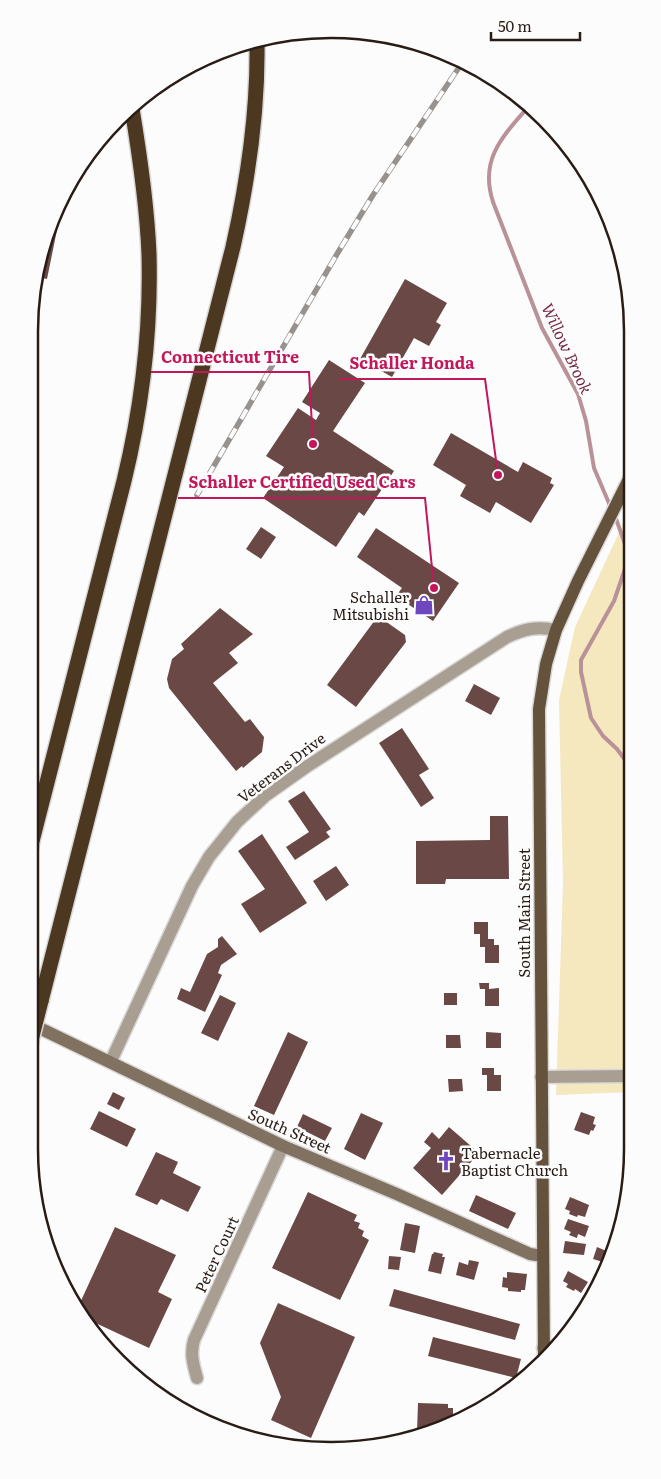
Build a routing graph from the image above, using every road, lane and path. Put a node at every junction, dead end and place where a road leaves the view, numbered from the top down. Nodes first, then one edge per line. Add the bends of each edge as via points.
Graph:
1 (257, 47) edge
2 (133, 114) edge
3 (624, 489) edge
4 (556, 630) junction
5 (38, 817) edge
6 (38, 1013) edge
7 (38, 1026) edge
8 (111, 1061) junction
9 (624, 1076) edge
10 (541, 1077) junction
11 (283, 1146) junction
12 (542, 1256) junction
13 (547, 1347) edge
14 (197, 1378) dead end

1 - 6 highway, bridge via 252,136 240,217
2 - 5 highway via 146,208 149,278 142,380 130,454
3 - 4 main road, South Main Street
4 - 8 street, Veterans Drive via 530,628 508,637 306,766 251,808 209,857 192,886
4 - 10 main road, South Main Street via 546,664 538,716
7 - 8 main road, South Street
8 - 11 main road, South Street
9 - 10 street
10 - 12 main road, South Main Street
11 - 12 main road, South Street via 530,1254
11 - 14 street, Peter Court via 194,1340 192,1359
12 - 13 main road, South Main Street

